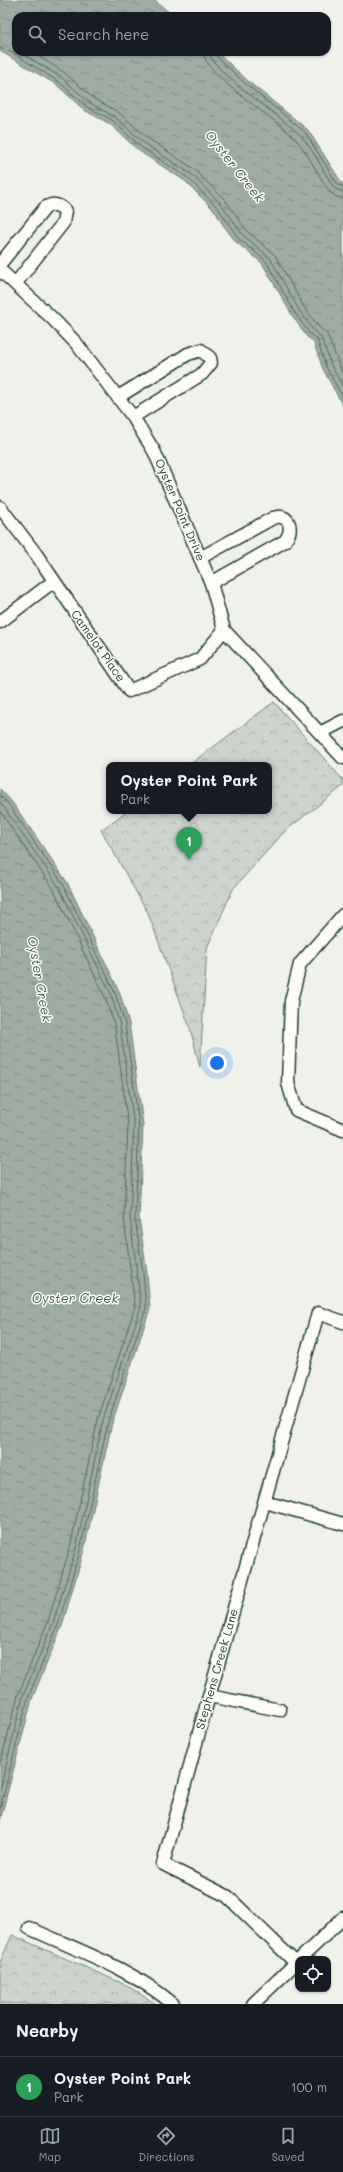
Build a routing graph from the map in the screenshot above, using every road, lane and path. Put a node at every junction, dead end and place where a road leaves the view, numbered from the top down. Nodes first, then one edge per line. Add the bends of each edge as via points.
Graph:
1 (0, 264) edge
2 (0, 270) edge
3 (16, 283) junction
4 (118, 397) junction
5 (133, 417) junction
6 (0, 507) edge
7 (200, 558) junction
8 (54, 581) junction
9 (211, 583) junction
10 (0, 622) edge
11 (224, 630) junction
12 (343, 721) edge
13 (320, 734) junction
14 (343, 758) edge
15 (343, 915) edge
16 (343, 1130) edge
17 (343, 1322) edge
18 (264, 1502) junction
19 (343, 1524) edge
20 (209, 1696) junction
21 (280, 1710) dead end
22 (343, 1918) edge
23 (29, 1928) dead end
24 (303, 1956) edge
25 (295, 1958) edge
26 (295, 1964) edge
27 (172, 2004) edge
28 (253, 2004) edge

1 - 3 street via 45,208 55,204 62,207 65,211 63,223
2 - 3 street, Oyster Point Drive
3 - 4 street, Oyster Point Drive via 76,343
4 - 5 street, Oyster Point Drive
4 - 5 street via 188,354 201,350 210,358 212,363 202,374
5 - 7 street, Oyster Point Drive via 154,451
6 - 8 street, Camelot Place
7 - 9 street, Oyster Point Drive
7 - 9 street via 273,518 285,517 289,521 291,530 285,541
8 - 10 street
8 - 11 street, Camelot Place via 129,691 200,658
9 - 11 street, Oyster Point Drive
11 - 13 street, Oyster Point Drive
12 - 13 street
13 - 14 street, Oyster Point Drive
15 - 16 street via 300,964 291,1001 288,1083 296,1110
17 - 18 street, Stephens Creek Lane via 318,1313
18 - 19 street
18 - 20 street, Stephens Creek Lane
20 - 21 street
20 - 25 street, Stephens Creek Lane via 163,1864 227,1896
22 - 24 street
23 - 27 street via 112,1966 160,1993
26 - 28 street

